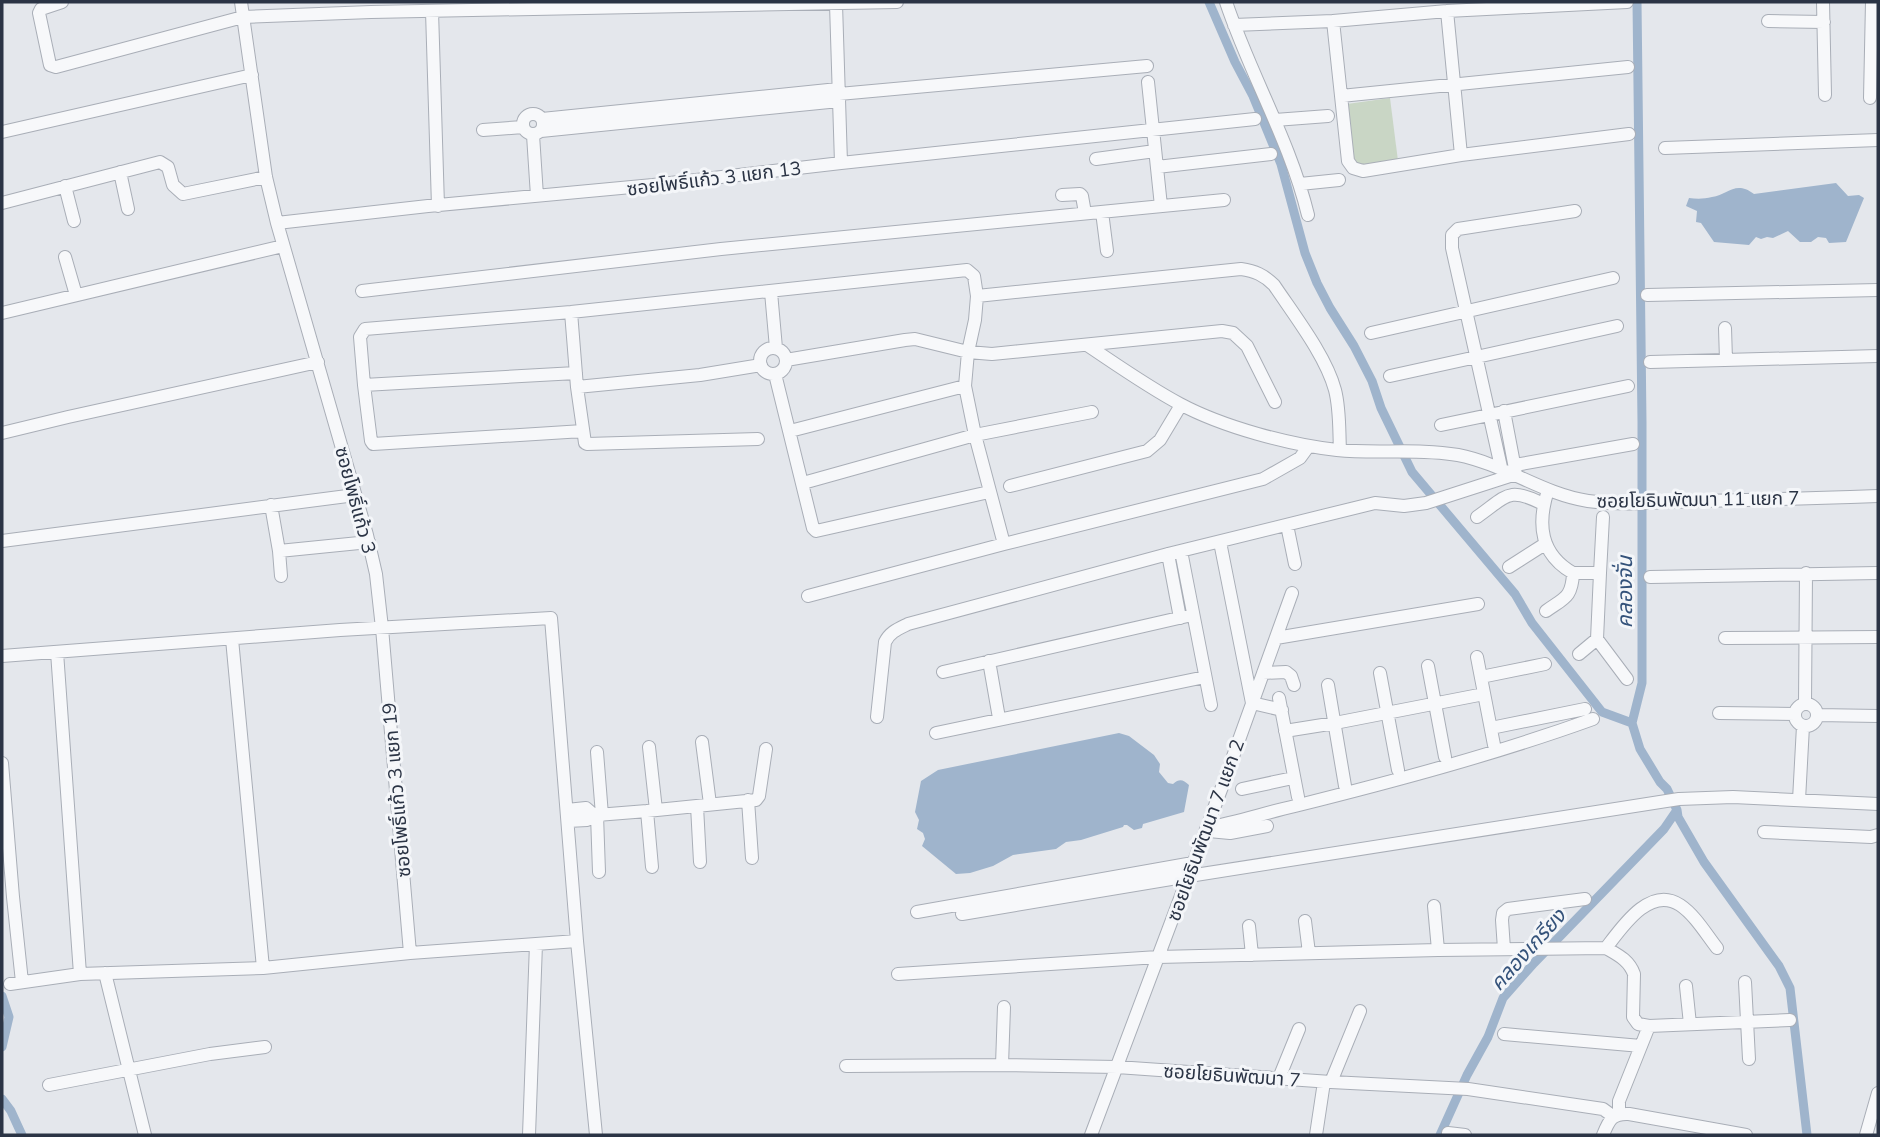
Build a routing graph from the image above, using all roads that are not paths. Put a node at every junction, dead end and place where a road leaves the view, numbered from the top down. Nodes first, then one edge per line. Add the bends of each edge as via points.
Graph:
1 (62, 2) edge
2 (241, 2) edge
3 (872, 2) edge
4 (897, 2) edge
5 (1226, 2) edge
6 (1627, 2) edge
7 (1824, 2) edge
8 (1872, 2) edge
9 (836, 4) junction
10 (432, 11) junction
11 (1447, 11) junction
12 (243, 17) junction
13 (1333, 20) junction
14 (1768, 21) dead end
15 (1824, 22) junction
16 (1234, 25) junction
17 (1147, 66) dead end
18 (1628, 67) dead end
19 (251, 75) junction
20 (1148, 82) dead end
21 (1453, 84) junction
22 (838, 94) junction
23 (1825, 95) dead end
24 (1341, 96) junction
25 (1870, 98) dead end
26 (1328, 116) dead end
27 (1255, 119) dead end
28 (1275, 120) junction
29 (535, 128) junction
30 (484, 130) dead end
31 (1152, 130) junction
32 (2, 132) edge
33 (1629, 134) dead end
34 (1878, 140) edge
35 (1665, 148) dead end
36 (1155, 151) junction
37 (1271, 154) dead end
38 (1461, 155) junction
39 (1097, 159) dead end
40 (841, 163) junction
41 (1157, 167) junction
42 (120, 172) junction
43 (266, 177) junction
44 (1339, 180) dead end
45 (1300, 184) junction
46 (65, 186) junction
47 (1062, 195) dead end
48 (537, 196) junction
49 (1224, 200) dead end
50 (2, 202) edge
51 (438, 206) junction
52 (1161, 206) junction
53 (128, 209) dead end
54 (1575, 211) dead end
55 (1102, 212) junction
56 (1085, 213) junction
57 (1308, 215) dead end
58 (74, 221) dead end
59 (277, 223) junction
60 (283, 246) junction
61 (1107, 251) dead end
62 (65, 257) dead end
63 (1613, 278) dead end
64 (1878, 290) edge
65 (362, 291) dead end
66 (771, 292) junction
67 (76, 295) junction
68 (1647, 295) dead end
69 (976, 296) junction
70 (571, 312) junction
71 (1466, 312) junction
72 (2, 313) edge
73 (1617, 326) dead end
74 (1725, 328) dead end
75 (1371, 333) dead end
76 (1087, 345) junction
77 (775, 348) junction
78 (968, 352) junction
79 (1477, 356) junction
80 (1878, 356) edge
81 (786, 359) junction
82 (1726, 360) junction
83 (318, 362) junction
84 (1650, 362) dead end
85 (761, 365) junction
86 (576, 373) junction
87 (775, 374) junction
88 (1390, 376) dead end
89 (363, 385) junction
90 (965, 386) junction
91 (1628, 386) dead end
92 (577, 387) junction
93 (1275, 402) dead end
94 (1181, 405) junction
95 (1504, 411) junction
96 (1092, 412) dead end
97 (1489, 414) junction
98 (1441, 425) dead end
99 (583, 431) junction
100 (790, 431) junction
101 (2, 433) edge
102 (975, 435) junction
103 (758, 439) dead end
104 (1633, 444) dead end
105 (1308, 447) junction
106 (1340, 450) junction
107 (1501, 467) junction
108 (1515, 469) junction
109 (803, 483) junction
110 (1010, 486) dead end
111 (1548, 490) junction
112 (989, 492) junction
113 (355, 495) junction
114 (1878, 496) edge
115 (1543, 504) junction
116 (271, 505) junction
117 (1477, 517) dead end
118 (1603, 517) dead end
119 (1287, 525) junction
120 (2, 541) edge
121 (1220, 541) junction
122 (369, 542) junction
123 (1004, 544) junction
124 (1545, 544) junction
125 (279, 551) junction
126 (1174, 552) junction
127 (1295, 564) dead end
128 (1509, 567) dead end
129 (1573, 573) junction
130 (1600, 573) junction
131 (1806, 573) junction
132 (1878, 573) edge
133 (281, 576) dead end
134 (1650, 577) dead end
135 (1292, 593) dead end
136 (808, 596) dead end
137 (1478, 604) dead end
138 (1546, 611) dead end
139 (1186, 616) junction
140 (382, 628) junction
141 (1806, 637) junction
142 (1878, 637) edge
143 (1276, 638) junction
144 (1725, 638) dead end
145 (232, 639) junction
146 (1597, 639) junction
147 (57, 652) junction
148 (1579, 654) dead end
149 (2, 656) edge
150 (1476, 657) dead end
151 (989, 661) junction
152 (1545, 664) dead end
153 (1428, 666) dead end
154 (943, 672) dead end
155 (1380, 673) dead end
156 (1263, 674) junction
157 (1205, 677) junction
158 (1480, 677) junction
159 (1627, 679) dead end
160 (1294, 685) dead end
161 (1328, 685) dead end
162 (1484, 694) junction
163 (1252, 703) junction
164 (1805, 703) junction
165 (1435, 704) junction
166 (1211, 705) dead end
167 (1388, 713) junction
168 (1719, 713) dead end
169 (1795, 714) junction
170 (1817, 715) junction
171 (1878, 716) edge
172 (877, 717) dead end
173 (999, 719) junction
174 (1335, 723) junction
175 (1803, 726) junction
176 (1491, 728) junction
177 (1285, 731) junction
178 (936, 733) dead end
179 (702, 742) dead end
180 (1494, 745) dead end
181 (649, 747) dead end
182 (766, 749) dead end
183 (597, 752) dead end
184 (1445, 757) dead end
185 (2, 763) edge
186 (1398, 770) dead end
187 (1293, 778) junction
188 (1345, 786) dead end
189 (1241, 789) dead end
190 (1298, 797) dead end
191 (748, 800) junction
192 (1799, 800) junction
193 (1878, 804) edge
194 (704, 805) junction
195 (652, 811) junction
196 (568, 815) junction
197 (598, 815) junction
198 (1267, 826) dead end
199 (1206, 829) junction
200 (1765, 832) dead end
201 (1878, 835) edge
202 (752, 858) dead end
203 (700, 862) dead end
204 (652, 867) dead end
205 (1191, 869) junction
206 (599, 872) dead end
207 (1585, 899) dead end
208 (1434, 906) dead end
209 (917, 912) dead end
210 (962, 914) dead end
211 (1306, 921) dead end
212 (1249, 926) dead end
213 (577, 941) junction
214 (536, 944) junction
215 (1606, 948) junction
216 (1717, 948) dead end
217 (1504, 949) junction
218 (1438, 950) junction
219 (410, 953) junction
220 (1309, 953) junction
221 (1252, 954) junction
222 (1158, 957) junction
223 (263, 968) junction
224 (105, 973) junction
225 (80, 974) junction
226 (898, 974) dead end
227 (1745, 982) dead end
228 (1686, 986) dead end
229 (1004, 1007) dead end
230 (1360, 1011) dead end
231 (1790, 1020) dead end
232 (1746, 1022) junction
233 (1690, 1024) junction
234 (1649, 1026) junction
235 (1299, 1029) dead end
236 (1504, 1034) dead end
237 (1641, 1046) junction
238 (265, 1047) dead end
239 (1749, 1059) dead end
240 (1002, 1065) junction
241 (846, 1066) dead end
242 (1117, 1067) junction
243 (127, 1069) junction
244 (1279, 1078) junction
245 (1328, 1082) junction
246 (49, 1085) dead end
247 (1878, 1093) edge
248 (1616, 1115) junction
249 (1448, 1133) dead end
250 (1715, 1133) edge
251 (145, 1135) edge
252 (529, 1135) edge
253 (596, 1135) edge
254 (1091, 1135) edge
255 (1316, 1135) edge
256 (1465, 1135) edge
257 (1603, 1135) edge
258 (1746, 1135) edge
259 (1866, 1135) edge

1 - 12 street via 39,13 50,65 56,67
2 - 12 street, ซอยโพธิ์แก้ว 3
3 - 4 street
3 - 9 street
5 - 16 street
6 - 11 street
7 - 15 street
8 - 25 street
9 - 10 street
9 - 22 street
10 - 12 street
10 - 51 street
11 - 13 street
11 - 21 street
12 - 19 street, ซอยโพธิ์แก้ว 3
13 - 16 street
13 - 24 street
14 - 15 street
15 - 23 street
16 - 28 street
17 - 22 street
18 - 21 street
19 - 32 street
19 - 43 street, ซอยโพธิ์แก้ว 3
20 - 31 street
21 - 24 street
21 - 38 street
22 - 29 street
22 - 40 street
24 - 38 street via 1348,161 1353,168 1363,171
26 - 28 street
27 - 31 street, ซอยโพธิ์แก้ว 3 แยก 13
28 - 45 street
29 - 30 street
29 - 48 street
31 - 36 street
31 - 40 street, ซอยโพธิ์แก้ว 3 แยก 13
33 - 38 street
34 - 35 street
36 - 39 street
36 - 41 street
37 - 41 street
40 - 48 street, ซอยโพธิ์แก้ว 3 แยก 13
41 - 52 street
42 - 43 street via 164,163 173,185 183,194
42 - 46 street
42 - 53 street
43 - 59 street, ซอยโพธิ์แก้ว 3
44 - 45 street
45 - 57 street
46 - 50 street
46 - 58 street
47 - 56 street via 1080,194
48 - 51 street, ซอยโพธิ์แก้ว 3 แยก 13
49 - 52 street
51 - 59 street, ซอยโพธิ์แก้ว 3 แยก 13
52 - 55 street
54 - 71 street via 1454,231 1452,248
55 - 56 street
55 - 61 street
56 - 65 street
59 - 60 street, ซอยโพธิ์แก้ว 3
60 - 67 street
60 - 83 street, ซอยโพธิ์แก้ว 3
62 - 67 street
63 - 71 street
64 - 68 street
66 - 69 street via 967,270 974,276
66 - 70 street
66 - 77 street
67 - 72 street
69 - 78 street
69 - 106 street via 1255,271 1274,285 1325,364 1335,388
70 - 86 street
70 - 89 street via 365,329 360,337
71 - 75 street
71 - 79 street
73 - 79 street
74 - 82 street
76 - 78 street
76 - 93 street via 1208,331 1233,333 1247,346
76 - 94 street, ซอยโยธินพัฒนา 11 แยก 7
77 - 81 street
77 - 85 street via 765,351
78 - 81 street via 895,340
78 - 90 street
79 - 88 street
79 - 97 street
80 - 82 street
81 - 87 street via 784,369
82 - 84 street
83 - 101 street
83 - 113 street, ซอยโพธิ์แก้ว 3
85 - 87 street
85 - 92 street
86 - 89 street
86 - 92 street
87 - 100 street
89 - 99 street via 373,444
90 - 100 street
90 - 102 street
91 - 95 street
92 - 99 street
94 - 105 street, ซอยโยธินพัฒนา 11 แยก 7
94 - 110 street via 1160,440 1147,451
95 - 97 street
95 - 108 street
96 - 102 street
97 - 98 street
97 - 107 street
99 - 103 street via 585,443 590,445
100 - 109 street
102 - 109 street
102 - 112 street
104 - 108 street
105 - 106 street, ซอยโยธินพัฒนา 11 แยก 7
105 - 123 street via 1300,458 1263,479
106 - 107 street, ซอยโยธินพัฒนา 11 แยก 7 via 1458,455
107 - 108 street, ซอยโยธินพัฒนา 11 แยก 7
108 - 111 street, ซอยโยธินพัฒนา 11 แยก 7
108 - 119 street via 1426,503 1375,503
109 - 112 street via 817,532
111 - 114 street, ซอยโยธินพัฒนา 11 แยก 7 via 1588,501 1632,504
111 - 115 street
112 - 123 street
113 - 116 street
113 - 122 street, ซอยโพธิ์แก้ว 3
115 - 117 street via 1514,494
115 - 124 street
116 - 120 street
116 - 125 street
118 - 130 street
119 - 121 street
119 - 127 street
121 - 126 street
121 - 163 street
122 - 125 street
122 - 140 street, ซอยโพธิ์แก้ว 3
123 - 136 street
124 - 128 street
124 - 129 street via 1556,562
125 - 133 street
126 - 139 street
126 - 172 street via 895,630 885,642
129 - 130 street
129 - 138 street via 1570,593
130 - 146 street
131 - 132 street
131 - 134 street
131 - 141 street
135 - 143 street, ซอยโยธินพัฒนา 7 แยก 2
137 - 143 street
139 - 151 street
139 - 157 street
140 - 145 street
140 - 196 street via 551,618
140 - 219 street, ซอยโพธิ์แก้ว 3 แยก 19
141 - 142 street
141 - 144 street
141 - 164 street
143 - 156 street, ซอยโยธินพัฒนา 7 แยก 2
145 - 147 street
145 - 223 street
146 - 148 street
146 - 159 street
147 - 149 street
147 - 225 street
150 - 158 street
151 - 154 street
151 - 173 street
152 - 158 street
153 - 165 street
155 - 167 street
156 - 160 street via 1286,672
156 - 163 street, ซอยโยธินพัฒนา 7 แยก 2
157 - 166 street
157 - 173 street
158 - 162 street
161 - 174 street
162 - 165 street
162 - 176 street
163 - 177 street via 1280,704
163 - 199 street, ซอยโยธินพัฒนา 7 แยก 2
164 - 169 street
164 - 170 street via 1812,705
165 - 167 street
165 - 184 street
167 - 174 street
167 - 186 street
168 - 169 street
169 - 175 street
170 - 171 street
170 - 175 street via 1813,724
173 - 178 street
174 - 177 street
174 - 188 street
175 - 192 street
176 - 180 street
176 - 199 street via 1589,714 1506,748
177 - 187 street
179 - 194 street
181 - 195 street
182 - 191 street via 760,796
183 - 197 street
185 - 225 street via 16,983
187 - 189 street
187 - 190 street
191 - 194 street
191 - 202 street
192 - 193 street
192 - 205 street via 1679,799
194 - 195 street
194 - 203 street
195 - 197 street
195 - 204 street
196 - 197 street via 587,820
196 - 213 street
197 - 206 street
198 - 199 street via 1230,833
199 - 205 street, ซอยโยธินพัฒนา 7 แยก 2
200 - 201 street
205 - 209 street
205 - 210 street
205 - 222 street, ซอยโยธินพัฒนา 7 แยก 2
207 - 217 street via 1508,909 1502,920
208 - 218 street
211 - 220 street
212 - 221 street
213 - 214 street
213 - 253 street
214 - 219 street
214 - 252 street
215 - 216 street via 1629,921 1660,900 1678,903 1688,911
215 - 217 street
215 - 234 street via 1632,968 1633,1017 1638,1024
217 - 218 street
218 - 220 street
219 - 223 street
220 - 221 street
221 - 222 street
222 - 226 street
222 - 242 street, ซอยโยธินพัฒนา 7 แยก 2
223 - 224 street
224 - 225 street
224 - 243 street
227 - 232 street
228 - 233 street
229 - 240 street
230 - 245 street
231 - 232 street
232 - 233 street
232 - 239 street
233 - 234 street
234 - 237 street
235 - 244 street
236 - 237 street
237 - 248 street
238 - 243 street
240 - 241 street, ซอยโยธินพัฒนา 7
240 - 242 street, ซอยโยธินพัฒนา 7
242 - 244 street, ซอยโยธินพัฒนา 7
242 - 254 street, ซอยโยธินพัฒนา 7 แยก 2
243 - 246 street
243 - 251 street
244 - 245 street, ซอยโยธินพัฒนา 7
245 - 248 street, ซอยโยธินพัฒนา 7 via 1462,1089 1603,1109
245 - 255 street
247 - 259 street
248 - 250 street, ซอยโยธินพัฒนา 7
248 - 257 street
249 - 256 street
250 - 258 street, ซอยโยธินพัฒนา 7

